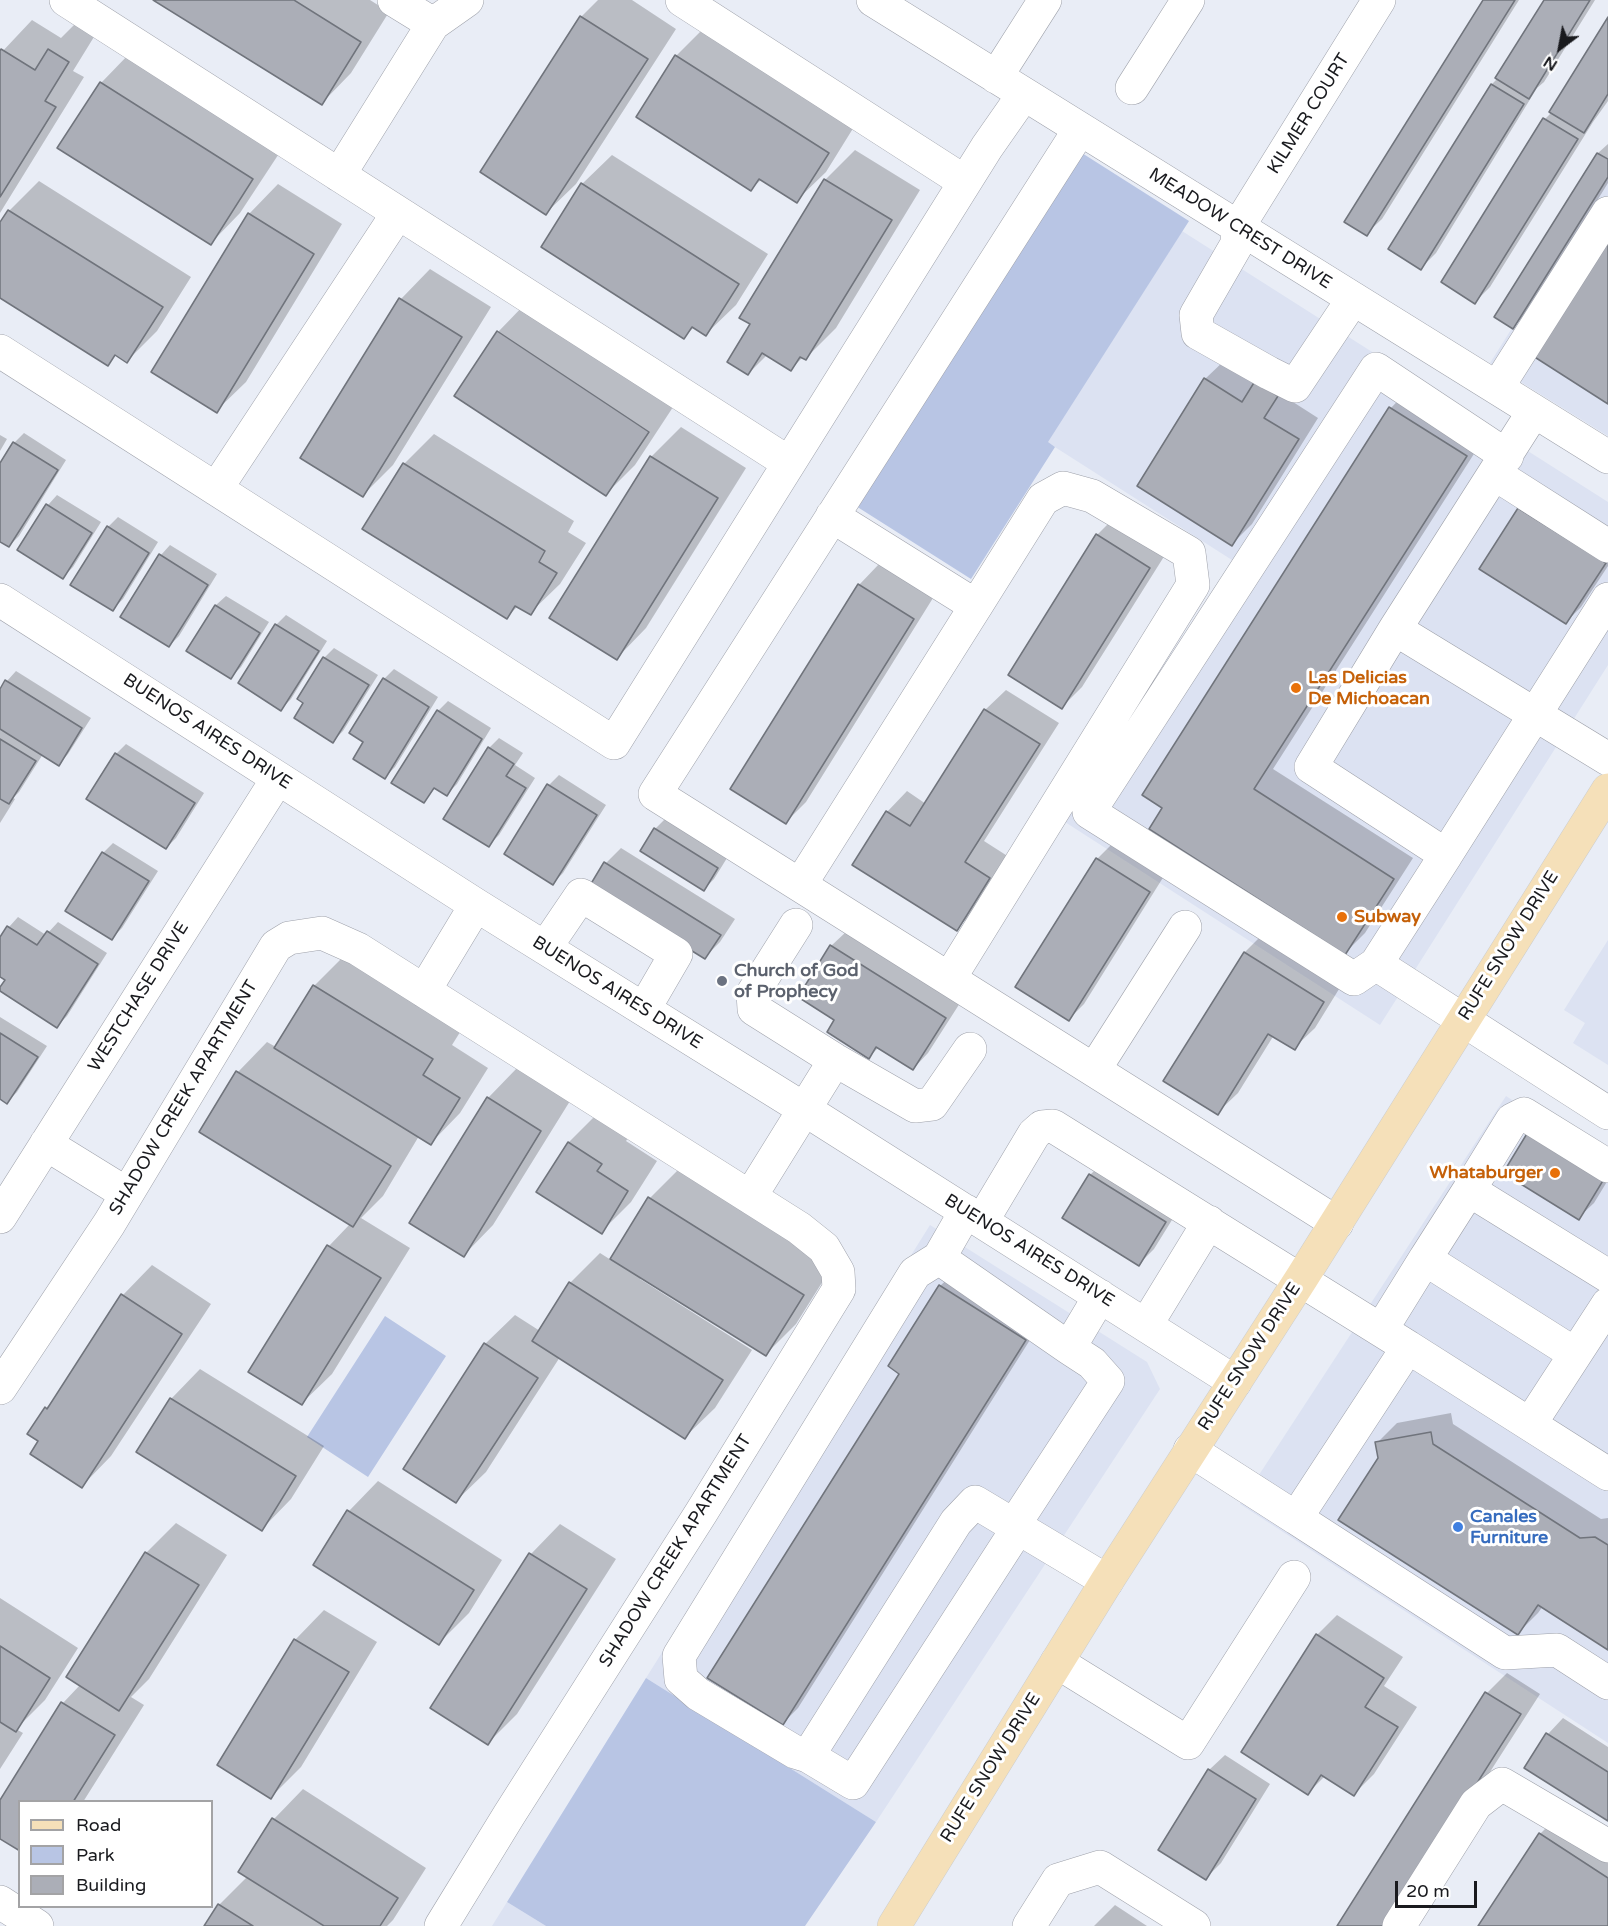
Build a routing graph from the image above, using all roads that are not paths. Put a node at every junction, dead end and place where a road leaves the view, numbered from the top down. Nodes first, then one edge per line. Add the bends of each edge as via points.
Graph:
1 (66, 0) edge
2 (394, 0) edge
3 (467, 0) edge
4 (681, 0) edge
5 (873, 0) edge
6 (1045, 0) edge
7 (1188, 0) edge
8 (1379, 0) edge
9 (433, 24) junction
10 (996, 77) junction
11 (1132, 88) dead end
12 (1024, 94) junction
13 (1080, 129) junction
14 (339, 175) junction
15 (965, 182) junction
16 (398, 213) junction
17 (1608, 213) edge
18 (1238, 227) junction
19 (1353, 299) junction
20 (0, 351) edge
21 (1497, 388) junction
22 (1534, 411) junction
23 (1608, 457) edge
24 (789, 463) junction
25 (1501, 465) junction
26 (216, 489) junction
27 (832, 516) junction
28 (1608, 546) edge
29 (1608, 599) edge
30 (0, 600) edge
31 (976, 606) junction
32 (1395, 629) junction
33 (1535, 716) junction
34 (1608, 759) edge
35 (278, 778) junction
36 (1603, 808) edge
37 (1446, 855) junction
38 (800, 885) junction
39 (476, 905) junction
40 (796, 925) dead end
41 (1185, 927) dead end
42 (545, 948) junction
43 (1376, 964) junction
44 (950, 979) junction
45 (424, 991) junction
46 (644, 1009) junction
47 (1463, 1021) junction
48 (970, 1049) dead end
49 (835, 1060) junction
50 (1094, 1070) junction
51 (804, 1109) junction
52 (1608, 1113) edge
53 (46, 1144) junction
54 (1608, 1166) edge
55 (1469, 1190) junction
56 (127, 1194) junction
57 (750, 1197) junction
58 (974, 1216) junction
59 (0, 1217) edge
60 (1209, 1222) junction
61 (1336, 1222) junction
62 (939, 1258) junction
63 (1425, 1259) junction
64 (1604, 1266) edge
65 (1301, 1279) junction
66 (1100, 1296) junction
67 (1608, 1304) edge
68 (1146, 1325) junction
69 (1395, 1338) junction
70 (1069, 1348) junction
71 (1575, 1354) junction
72 (1235, 1382) junction
73 (0, 1388) edge
74 (1530, 1424) junction
75 (1190, 1450) junction
76 (1608, 1474) edge
77 (1296, 1518) junction
78 (1016, 1527) junction
79 (1294, 1577) dead end
80 (1107, 1581) junction
81 (1057, 1662) junction
82 (1608, 1683) edge
83 (808, 1756) junction
84 (1608, 1846) edge
85 (0, 1902) edge
86 (37, 1926) edge
87 (441, 1926) edge
88 (894, 1926) edge
89 (1029, 1926) edge
90 (1194, 1926) edge
91 (1399, 1926) edge

1 - 14 street
2 - 9 street
3 - 9 street
4 - 15 street
5 - 10 street, MEADOW CREST DRIVE
6 - 10 street
7 - 11 street
8 - 18 street, KILMER COURT
9 - 14 street
10 - 12 street, MEADOW CREST DRIVE
12 - 13 street, MEADOW CREST DRIVE
12 - 15 street
13 - 18 street, MEADOW CREST DRIVE
13 - 27 street
14 - 16 street
15 - 24 street
16 - 24 street
16 - 26 street
17 - 21 street
18 - 19 street, MEADOW CREST DRIVE
18 - 19 street, KILMER COURT via 1237,244 1196,315 1198,333 1295,386
19 - 21 street, MEADOW CREST DRIVE
20 - 26 street
21 - 22 street, MEADOW CREST DRIVE
22 - 23 street, MEADOW CREST DRIVE
22 - 25 street
24 - 26 street via 614,743
25 - 28 street
25 - 32 street
25 - 43 street via 1376,369 1089,812 1354,980
27 - 31 street
27 - 38 street via 655,794
29 - 33 street
30 - 35 street, BUENOS AIRES DRIVE
31 - 38 street
31 - 44 street via 1043,500 1063,488 1092,496 1189,553 1193,585
32 - 33 street
32 - 37 street via 1311,766
33 - 34 street
33 - 37 street
35 - 39 street, BUENOS AIRES DRIVE
35 - 53 street, WESTCHASE DRIVE
36 - 47 main road, RUFE SNOW DRIVE
37 - 43 street
38 - 44 street
39 - 42 street, BUENOS AIRES DRIVE
39 - 45 street
40 - 49 street via 753,993 754,1009
41 - 50 street
42 - 46 street, BUENOS AIRES DRIVE
42 - 46 street via 581,895 676,954
43 - 47 street
44 - 50 street
45 - 56 street, SHADOW CREEK APARTMENT via 358,949 322,933 289,938 276,946
45 - 57 street, SHADOW CREEK APARTMENT
46 - 51 street, BUENOS AIRES DRIVE
47 - 52 street
47 - 61 main road, RUFE SNOW DRIVE
48 - 49 street via 932,1104 915,1106
49 - 51 street
50 - 61 street
51 - 57 street
51 - 58 street, BUENOS AIRES DRIVE
53 - 56 street
53 - 59 street, WESTCHASE DRIVE
54 - 55 street via 1524,1114 1512,1120
55 - 63 street
55 - 64 street
56 - 73 street, SHADOW CREEK APARTMENT
57 - 87 street, SHADOW CREEK APARTMENT via 824,1248 838,1272 839,1289
58 - 60 street via 1034,1134 1042,1127 1053,1126
58 - 62 street
58 - 66 street, BUENOS AIRES DRIVE
60 - 65 street
60 - 68 street
61 - 65 main road, RUFE SNOW DRIVE
62 - 70 street
62 - 83 street via 915,1273 679,1656 681,1679 698,1694
63 - 69 street
63 - 71 street
65 - 69 street
65 - 72 main road, RUFE SNOW DRIVE
66 - 68 street, BUENOS AIRES DRIVE
66 - 70 street
67 - 71 street
68 - 72 street, BUENOS AIRES DRIVE
69 - 74 street
69 - 77 street
70 - 78 street via 1092,1363 1108,1381
71 - 74 street
72 - 75 main road, RUFE SNOW DRIVE
74 - 76 street
75 - 77 street
75 - 80 main road, RUFE SNOW DRIVE
77 - 82 street via 1505,1653 1557,1650
78 - 80 street
78 - 83 street via 975,1502 956,1522
78 - 83 street via 853,1783
79 - 81 street via 1188,1743
80 - 81 main road, RUFE SNOW DRIVE
81 - 88 main road, RUFE SNOW DRIVE
84 - 91 street via 1502,1784 1476,1804
85 - 86 street
89 - 90 street via 1058,1880 1100,1867

